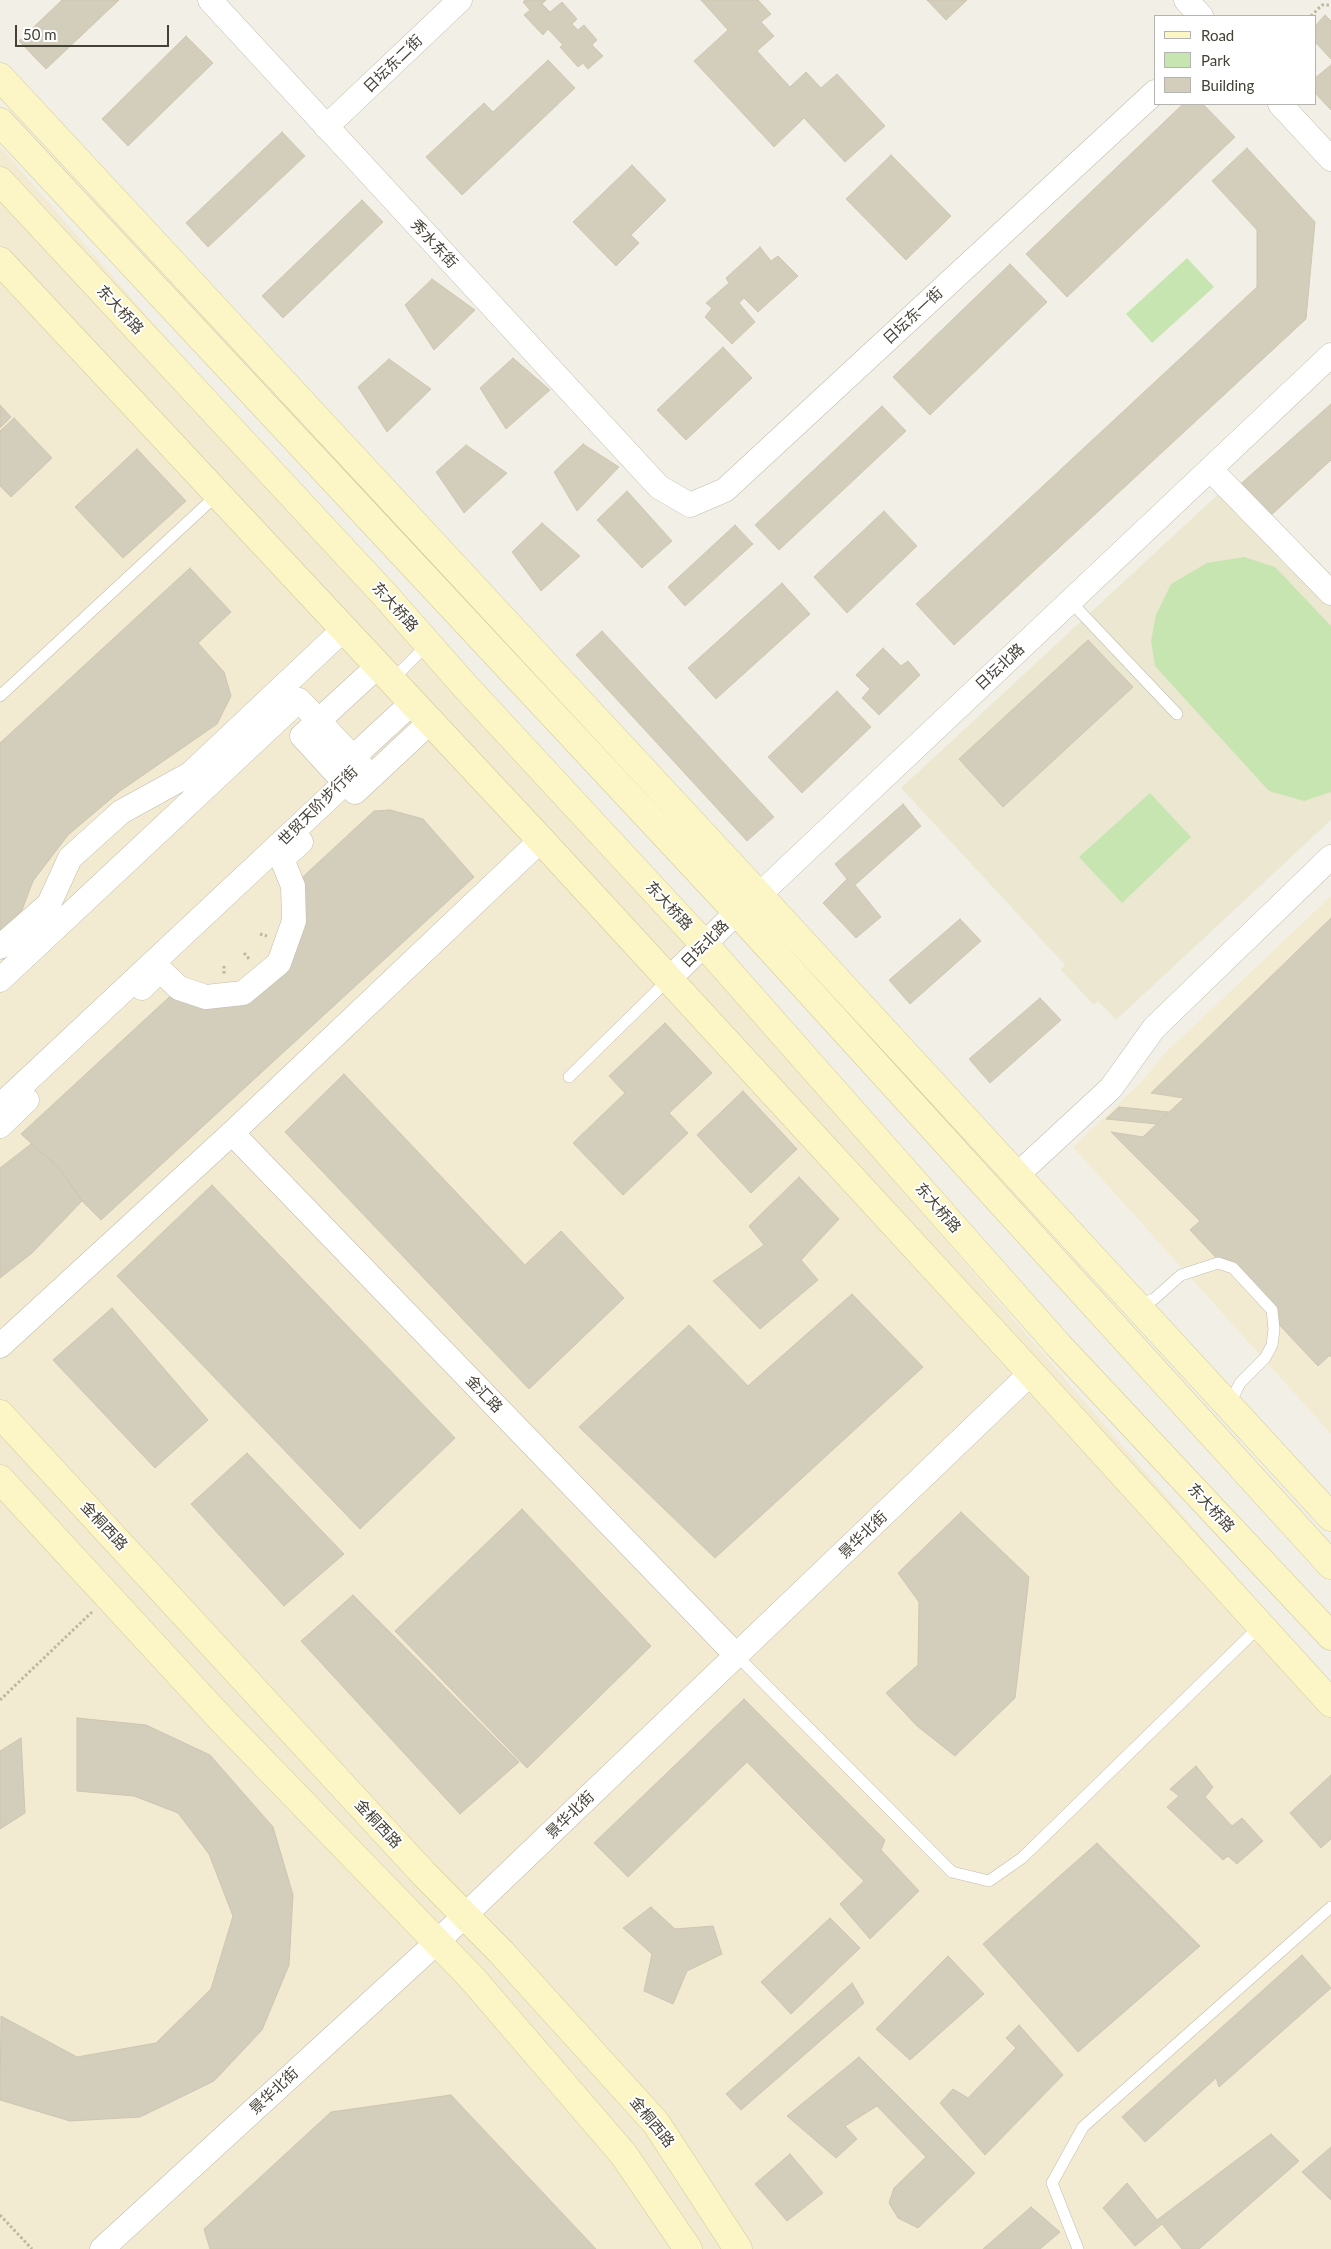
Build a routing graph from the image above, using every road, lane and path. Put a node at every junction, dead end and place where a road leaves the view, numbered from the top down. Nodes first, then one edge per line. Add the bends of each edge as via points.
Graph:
1 (210, 0) edge
2 (460, 0) edge
3 (1186, 0) edge
4 (1331, 5) edge
5 (1200, 15) edge
6 (1312, 15) edge
7 (0, 77) edge
8 (1154, 93) edge
9 (1281, 105) edge
10 (0, 122) edge
11 (326, 127) junction
12 (1331, 159) edge
13 (0, 181) edge
14 (0, 261) edge
15 (1331, 354) edge
16 (1210, 469) junction
17 (659, 487) joint
18 (219, 493) junction
19 (1331, 593) edge
20 (1070, 601) junction
21 (345, 628) junction
22 (429, 644) junction
23 (385, 672) junction
24 (0, 696) edge
25 (413, 702) junction
26 (1177, 714) dead end
27 (318, 721) junction
28 (431, 722) junction
29 (353, 758) junction
30 (541, 840) junction
31 (1331, 857) edge
32 (759, 895) junction
33 (737, 912) junction
34 (704, 944) junction
35 (0, 947) edge
36 (669, 979) junction
37 (0, 980) edge
38 (569, 1077) dead end
39 (0, 1106) edge
40 (0, 1126) edge
41 (232, 1132) junction
42 (1016, 1175) junction
43 (924, 1192) junction
44 (930, 1263) junction
45 (1136, 1305) junction
46 (0, 1346) edge
47 (1031, 1373) junction
48 (1229, 1405) junction
49 (0, 1414) edge
50 (0, 1479) edge
51 (1331, 1516) edge
52 (1331, 1565) edge
53 (109, 1596) junction
54 (1260, 1626) junction
55 (1331, 1636) edge
56 (737, 1656) junction
57 (0, 1700) edge
58 (1331, 1704) edge
59 (1331, 1907) edge
60 (465, 1915) junction
61 (437, 1942) junction
62 (0, 2215) edge
63 (32, 2249) edge
64 (102, 2249) edge
65 (688, 2249) edge
66 (738, 2249) edge
67 (1078, 2249) edge

1 - 11 street, 秀水东街
2 - 11 street, 日坛东二街
3 - 5 street
4 - 6 path via 1322,5
7 - 32 main road
8 - 17 street, 日坛东一街 via 725,490 690,505
9 - 12 street
10 - 33 main road
11 - 17 street, 秀水东街
13 - 22 main road, 东大桥路
14 - 18 main road
15 - 16 street, 日坛北路
16 - 19 street
16 - 20 street, 日坛北路
18 - 21 main road
18 - 24 lane
20 - 26 lane
20 - 32 street, 日坛北路
21 - 23 main road
21 - 35 street via 190,774 121,812 70,858 49,904
22 - 23 lane
22 - 34 main road, 东大桥路
23 - 25 main road
23 - 27 street
25 - 28 main road
25 - 29 street
27 - 29 street, 世贸天阶步行街
27 - 37 street, 世贸天阶步行街 via 300,700
28 - 30 main road
28 - 40 street via 282,860 294,886 294,921 278,963 243,993 206,997 179,988 160,970
29 - 39 street, 世贸天阶步行街 via 362,767
30 - 36 main road
30 - 41 street
31 - 42 street via 1154,1028 1111,1088
32 - 33 street, 日坛北路
32 - 42 main road
33 - 34 street, 日坛北路
33 - 52 main road
34 - 36 street, 日坛北路
34 - 43 main road, 东大桥路
36 - 38 lane
36 - 44 main road
41 - 46 street
41 - 56 street, 金汇路
42 - 45 main road
43 - 44 main road
43 - 55 main road, 东大桥路 via 1060,1346
44 - 47 main road
45 - 48 main road
45 - 48 lane via 1154,1299 1180,1275 1218,1263 1233,1268 1272,1310 1274,1330 1272,1345 1265,1358 1240,1383
47 - 54 main road
47 - 56 street, 景华北街
48 - 51 main road
49 - 60 main road, 金桐西路
50 - 53 main road
53 - 57 path
53 - 61 main road via 223,1721
54 - 56 lane via 1022,1858 989,1881 952,1872
54 - 58 main road
56 - 60 street, 景华北街
59 - 67 lane via 1083,2127 1052,2183
60 - 61 street, 景华北街
60 - 66 main road, 金桐西路 via 656,2124
61 - 64 street, 景华北街
61 - 65 main road via 624,2155
62 - 63 path

